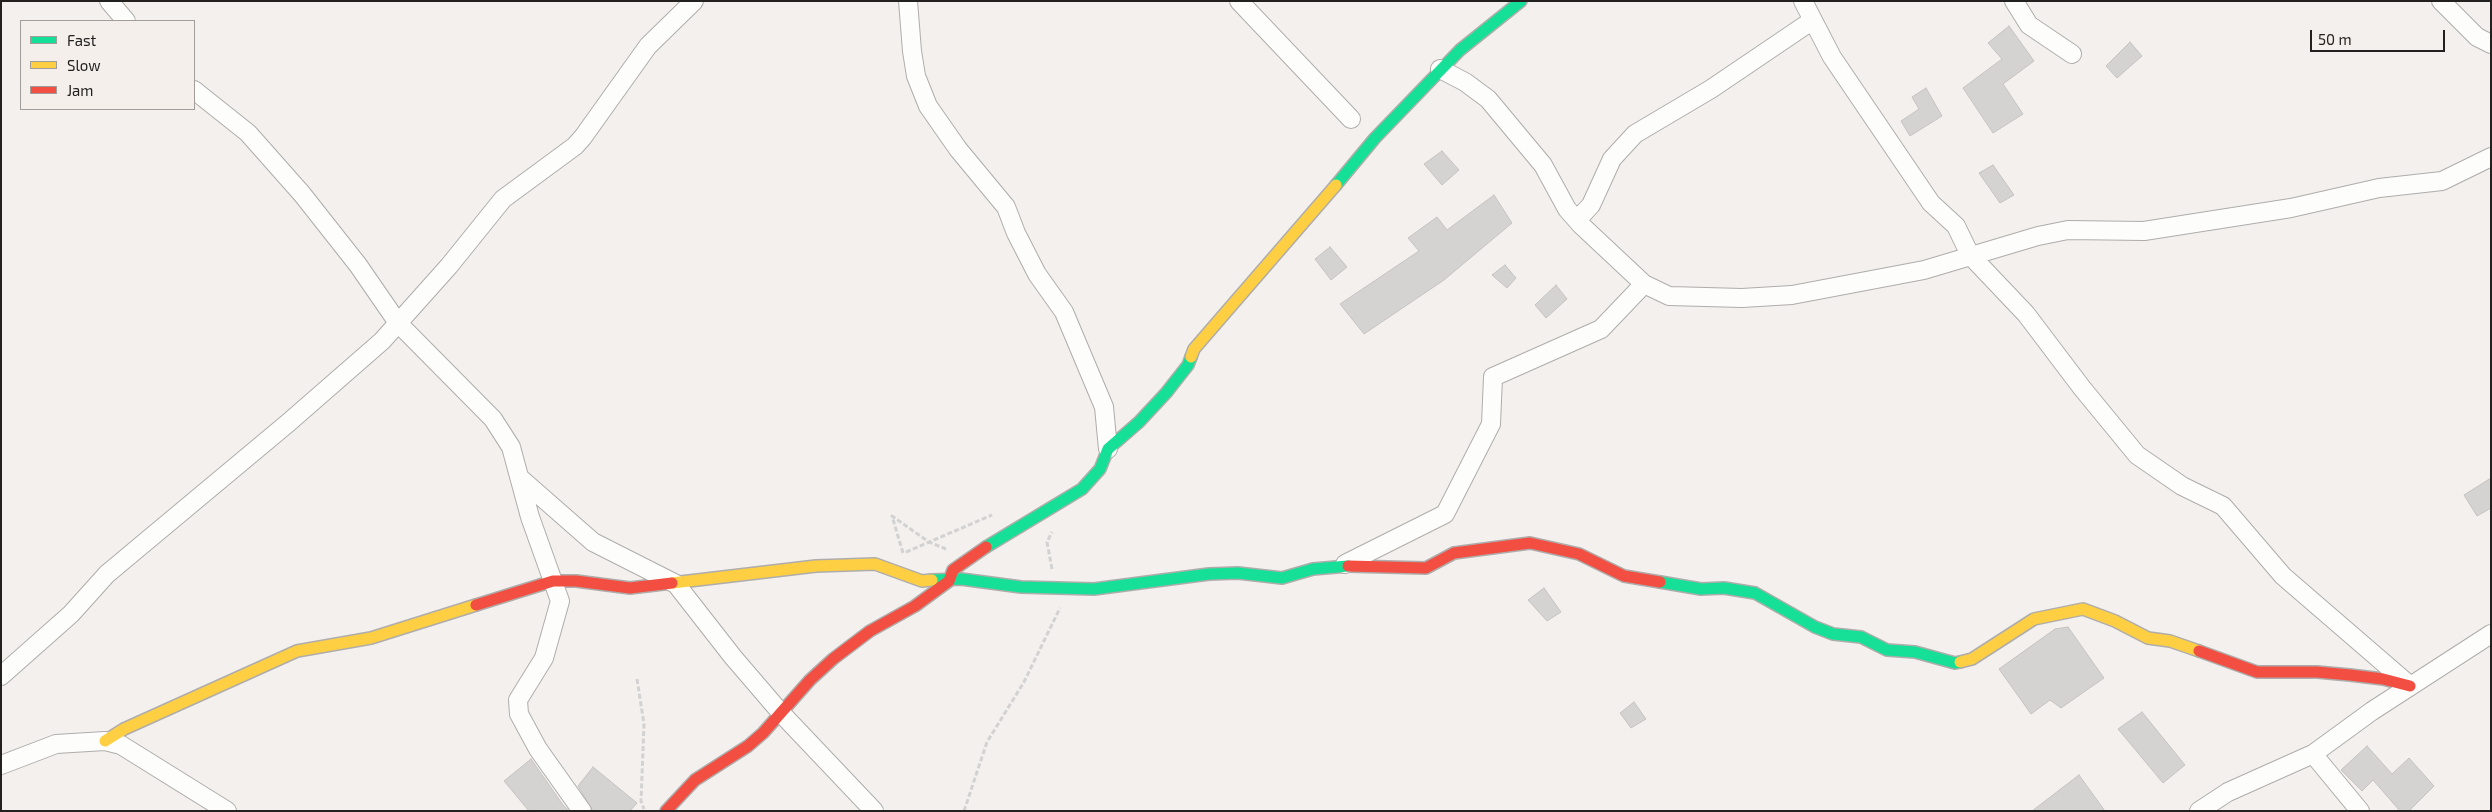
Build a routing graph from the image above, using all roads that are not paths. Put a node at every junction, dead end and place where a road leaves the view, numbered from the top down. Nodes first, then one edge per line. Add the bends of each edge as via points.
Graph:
1 (109, 1) edge
2 (694, 1) edge
3 (908, 1) edge
4 (1240, 1) edge
5 (1521, 1) edge
6 (1803, 1) edge
7 (2014, 1) edge
8 (2441, 1) edge
9 (125, 20) edge
10 (1813, 20) junction
11 (2491, 44) edge
12 (2072, 54) dead end
13 (1440, 69) junction
14 (195, 91) edge
15 (1350, 119) dead end
16 (2491, 157) edge
17 (1577, 220) junction
18 (1970, 255) junction
19 (1644, 284) junction
20 (398, 323) junction
21 (1108, 448) junction
22 (520, 478) junction
23 (1341, 566) junction
24 (553, 581) junction
25 (949, 581) junction
26 (676, 584) junction
27 (2491, 634) edge
28 (1, 676) edge
29 (2410, 686) junction
30 (781, 713) junction
31 (105, 741) junction
32 (2313, 754) junction
33 (1, 766) edge
34 (227, 811) edge
35 (582, 811) edge
36 (666, 811) edge
37 (874, 811) edge
38 (2199, 811) edge
39 (2360, 811) edge

1 - 9 street
2 - 20 street via 648,46 579,142 503,199
3 - 21 street via 916,76 928,106 958,149 1006,207 1037,274 1064,312 1101,399
4 - 15 street
5 - 13 street
6 - 10 street
7 - 12 street via 2029,25
8 - 11 street via 2477,37
10 - 17 street via 1711,89 1635,134 1612,159 1591,205
10 - 18 street via 1854,90 1931,203 1956,226
13 - 17 street via 1488,99 1543,166
13 - 21 street via 1375,138 1194,349 1188,365 1166,394
14 - 20 street via 248,133 302,194 358,265
16 - 18 street via 2442,181 2378,188 2283,209 2144,231 2068,230
17 - 19 street
18 - 19 street via 1924,270 1792,295 1742,298 1669,296
18 - 29 street via 2026,314 2137,455 2182,486 2223,506 2283,576
19 - 23 street via 1601,329 1493,377 1491,424 1445,514
20 - 22 street via 493,419 511,447
20 - 28 street via 288,423 107,574 71,614
21 - 25 street via 1100,469 1082,488 970,558 953,570
22 - 24 street
22 - 26 street via 593,542
23 - 25 street via 1313,569 1282,578 1228,573 1161,579 1123,587 1069,588 986,584 961,579
23 - 29 street via 1426,568 1454,553 1530,543 1579,554 1624,576 1701,589 1724,588 1756,593 1833,634 1861,637 1887,650 1915,652 1954,663 1972,659 2034,619 2083,609 2148,638 2170,641 2257,672 2350,675
24 - 26 street via 630,588
24 - 31 street via 371,638 296,651 124,729
24 - 35 street via 560,601 544,658 518,700 519,714 538,748
25 - 26 street via 922,581 875,564 816,566
25 - 30 street via 833,659
26 - 30 street
27 - 29 street
29 - 32 street
30 - 36 street via 748,746 695,780
30 - 37 street
31 - 33 street via 56,744
31 - 34 street via 122,745
32 - 38 street via 2228,792
32 - 39 street

